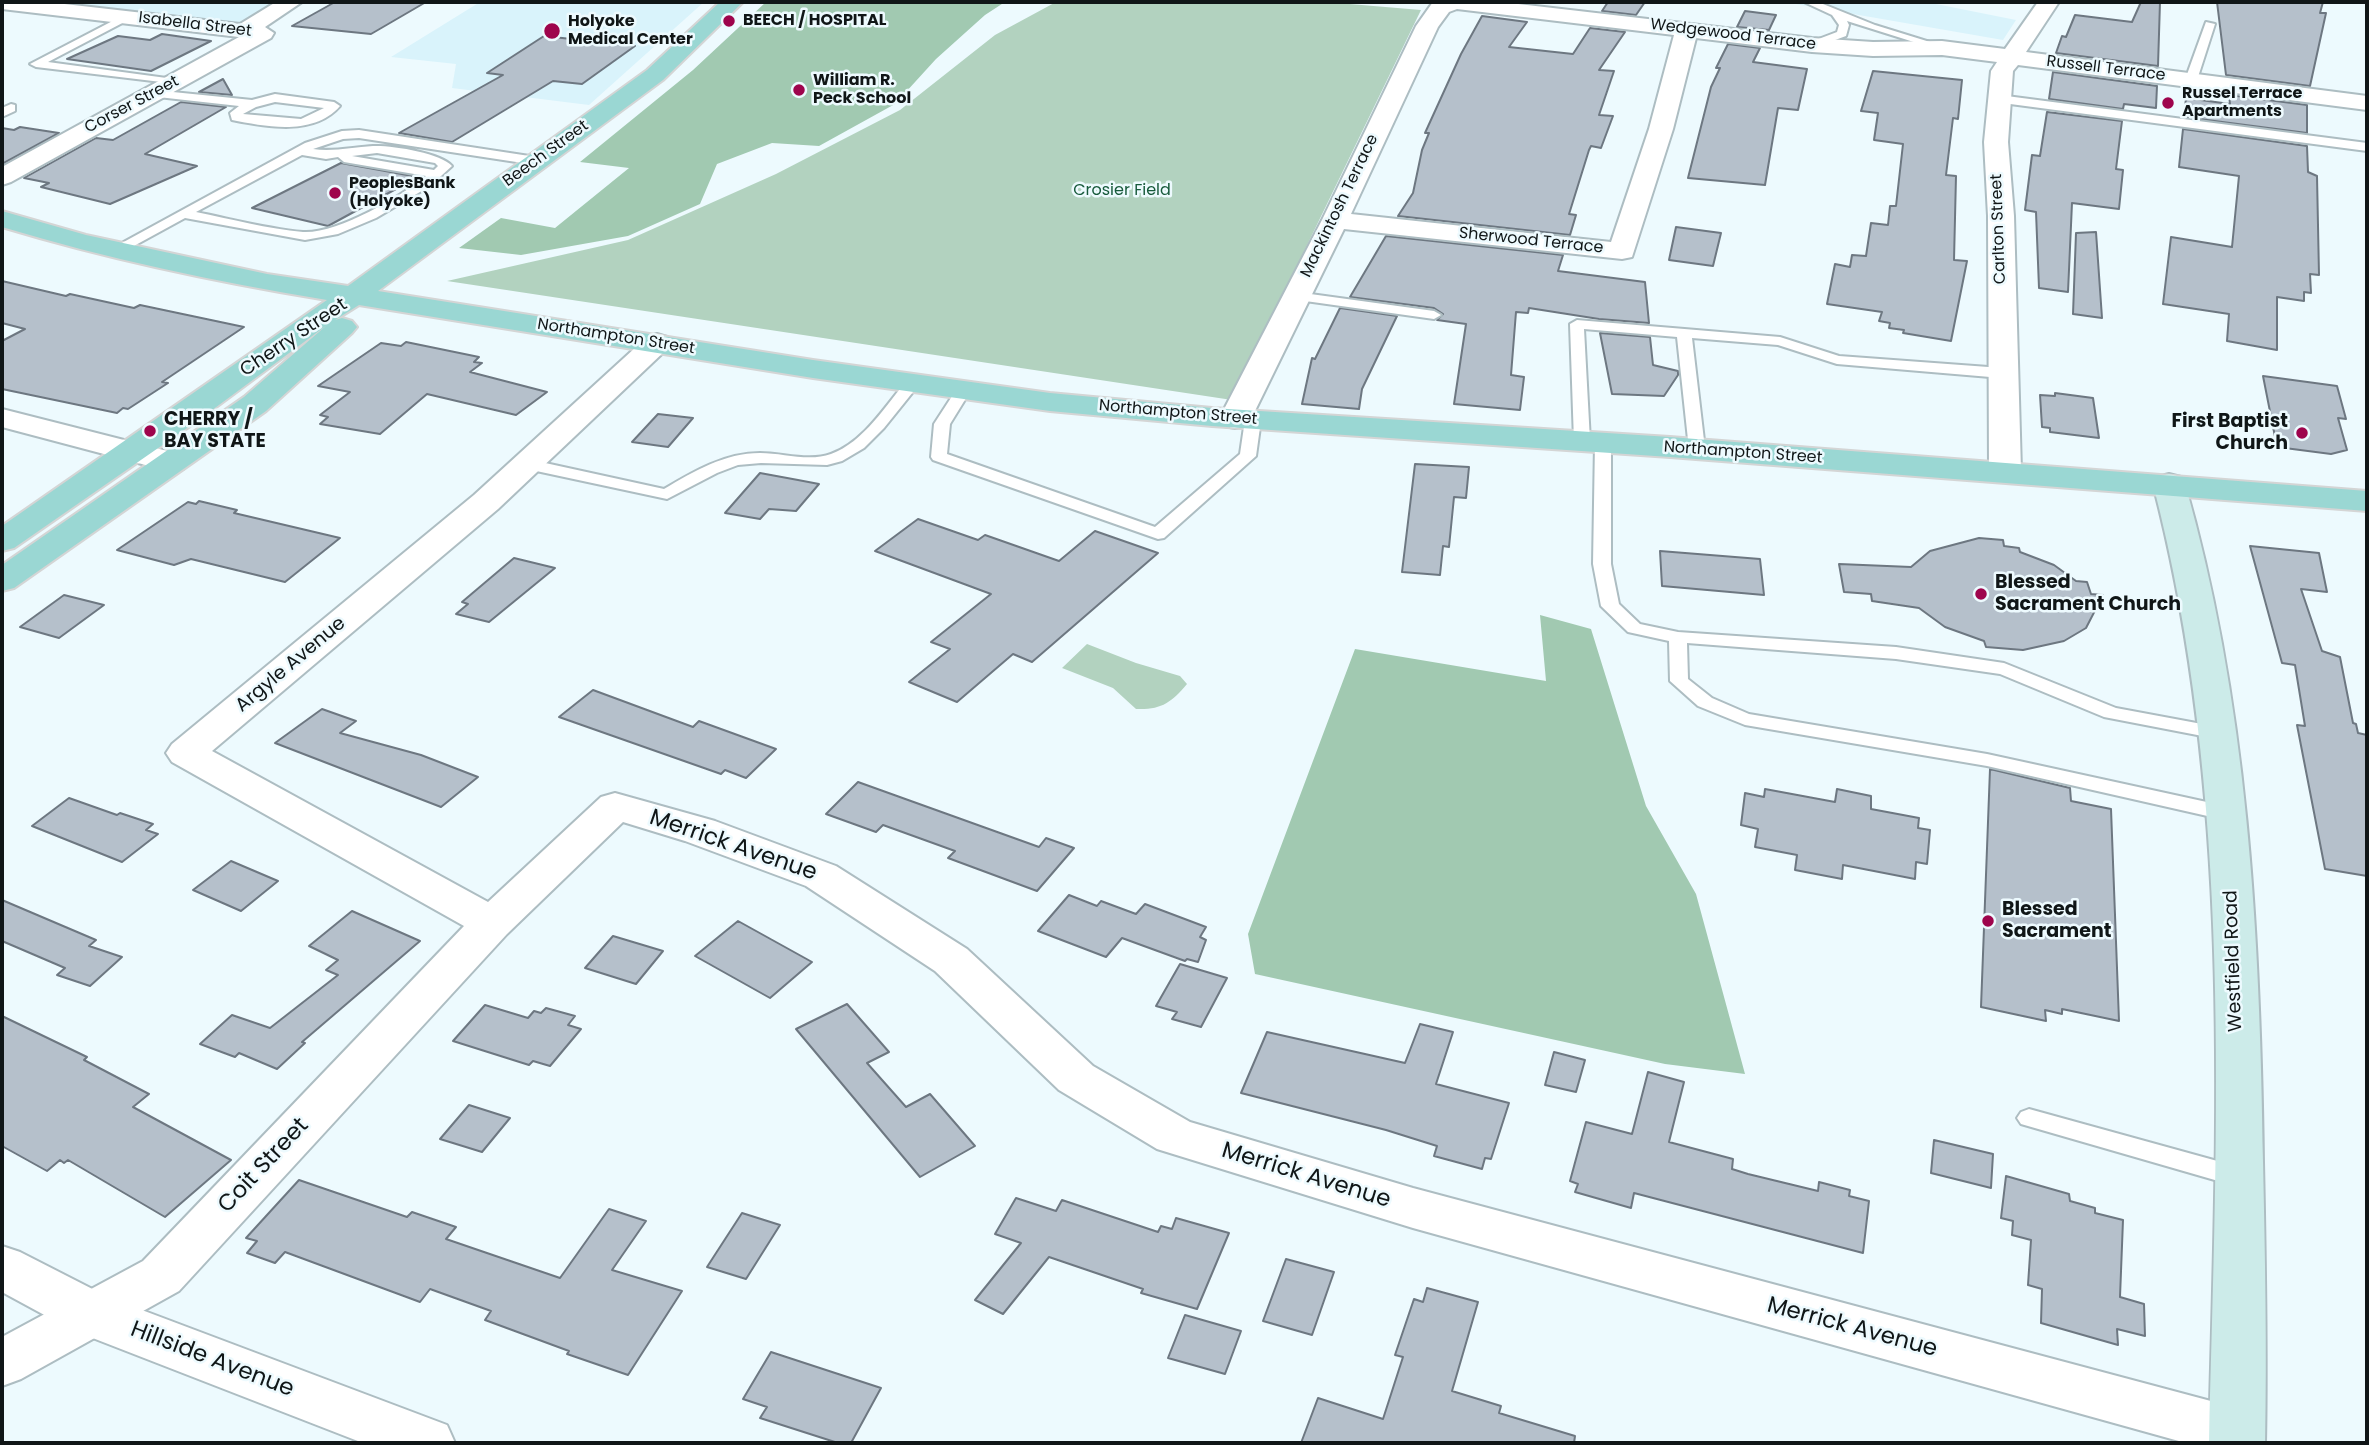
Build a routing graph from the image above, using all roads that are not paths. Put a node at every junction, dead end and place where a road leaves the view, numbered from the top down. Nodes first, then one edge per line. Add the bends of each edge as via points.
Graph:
1 (291, 2) edge
2 (732, 2) edge
3 (1809, 2) edge
4 (2049, 2) edge
5 (2, 3) edge
6 (1455, 4) joint
7 (57, 5) edge
8 (1836, 13) junction
9 (127, 17) junction
10 (2210, 24) dead end
11 (1687, 29) junction
12 (253, 32) junction
13 (1812, 45) junction
14 (1942, 48) junction
15 (2011, 57) junction
16 (2191, 80) junction
17 (164, 88) junction
18 (1999, 99) junction
19 (2367, 103) edge
20 (252, 104) junction
21 (2367, 147) edge
22 (300, 151) junction
23 (536, 161) junction
24 (2, 177) edge
25 (184, 214) junction
26 (2, 219) edge
27 (1335, 220) junction
28 (116, 250) junction
29 (1296, 296) junction
30 (352, 297) junction
31 (1434, 315) dead end
32 (1684, 333) junction
33 (657, 343) junction
34 (2002, 373) junction
35 (913, 382) junction
36 (963, 390) junction
37 (2, 418) edge
38 (1244, 419) junction
39 (1592, 442) junction
40 (1697, 449) junction
41 (131, 453) junction
42 (172, 462) junction
43 (527, 464) junction
44 (2005, 471) junction
45 (2169, 484) junction
46 (2367, 501) edge
47 (2, 541) edge
48 (2, 581) edge
49 (1678, 637) junction
50 (2218, 733) junction
51 (2225, 813) junction
52 (492, 923) junction
53 (2029, 1118) dead end
54 (2239, 1177) junction
55 (2, 1267) edge
56 (90, 1314) junction
57 (2, 1363) edge
58 (2237, 1438) edge
59 (426, 1443) edge

1 - 12 street, Corser Street
2 - 23 main road, Beech Street via 654,75
3 - 8 lane
4 - 15 street, Carlton Street
5 - 7 street, Isabella Street
6 - 11 street, Wedgewood Terrace
6 - 27 street, Mackintosh Terrace via 1441,7 1427,26
7 - 9 street, Isabella Street
8 - 13 lane via 1844,25 1842,34
8 - 14 lane
9 - 12 street, Isabella Street
9 - 17 lane via 36,64
10 - 16 lane
11 - 13 street, Wedgewood Terrace
11 - 27 street, Sherwood Terrace via 1622,251
12 - 17 street, Corser Street
13 - 14 street, Wedgewood Terrace
14 - 15 street, Wedgewood Terrace
15 - 16 street, Russell Terrace
15 - 18 street, Carlton Street via 2002,71
16 - 19 street, Russell Terrace
17 - 20 lane
17 - 24 street, Corser Street
18 - 21 lane
18 - 34 street, Carlton Street
20 - 20 lane via 275,98 334,106 300,124 236,117
22 - 23 lane via 326,139 359,134
22 - 25 lane
22 - 25 lane via 326,155 363,149 391,151 439,160 446,166 370,215 333,231 305,236
23 - 30 main road, Beech Street
25 - 28 lane
26 - 28 main road, Northampton Street
27 - 29 street, Mackintosh Terrace
28 - 30 main road, Northampton Street
29 - 31 lane
29 - 38 street, Mackintosh Terrace
30 - 33 main road, Northampton Street
30 - 41 main road, Cherry Street
30 - 42 main road, Cherry Street via 347,323 255,404
32 - 34 lane via 1780,341 1838,360
32 - 39 lane via 1577,324
32 - 40 lane
33 - 35 main road, Northampton Street
33 - 43 street, Argyle Avenue
34 - 44 street, Carlton Street
35 - 36 main road, Northampton Street
35 - 43 lane via 868,435 835,458 732,461 667,494
36 - 38 main road, Northampton Street
36 - 38 lane via 942,424 939,457 1158,534 1248,456
37 - 41 street
38 - 39 main road, Northampton Street
39 - 40 main road, Northampton Street
39 - 49 lane via 1610,606 1634,628
40 - 44 main road, Northampton Street
41 - 42 street
41 - 47 main road, Cherry Street
42 - 48 main road, Cherry Street
43 - 52 street, Argyle Avenue via 186,753
44 - 45 main road, Northampton Street
45 - 46 main road, Northampton Street
45 - 50 main road, Westfield Road via 2193,574
49 - 50 lane via 1896,653 2004,669 2111,713
49 - 51 lane via 1679,681 1705,702 1745,719 1987,760
50 - 51 main road, Westfield Road
51 - 54 main road, Westfield Road via 2234,919
52 - 56 street, Coit Street via 161,1276
52 - 58 street, Merrick Avenue via 615,806 700,831 821,876 951,960 1076,1078 1174,1136 1413,1208
53 - 54 lane
54 - 58 main road, Westfield Road
55 - 56 street, Hillside Avenue
56 - 57 street, Coit Street
56 - 59 street, Hillside Avenue

